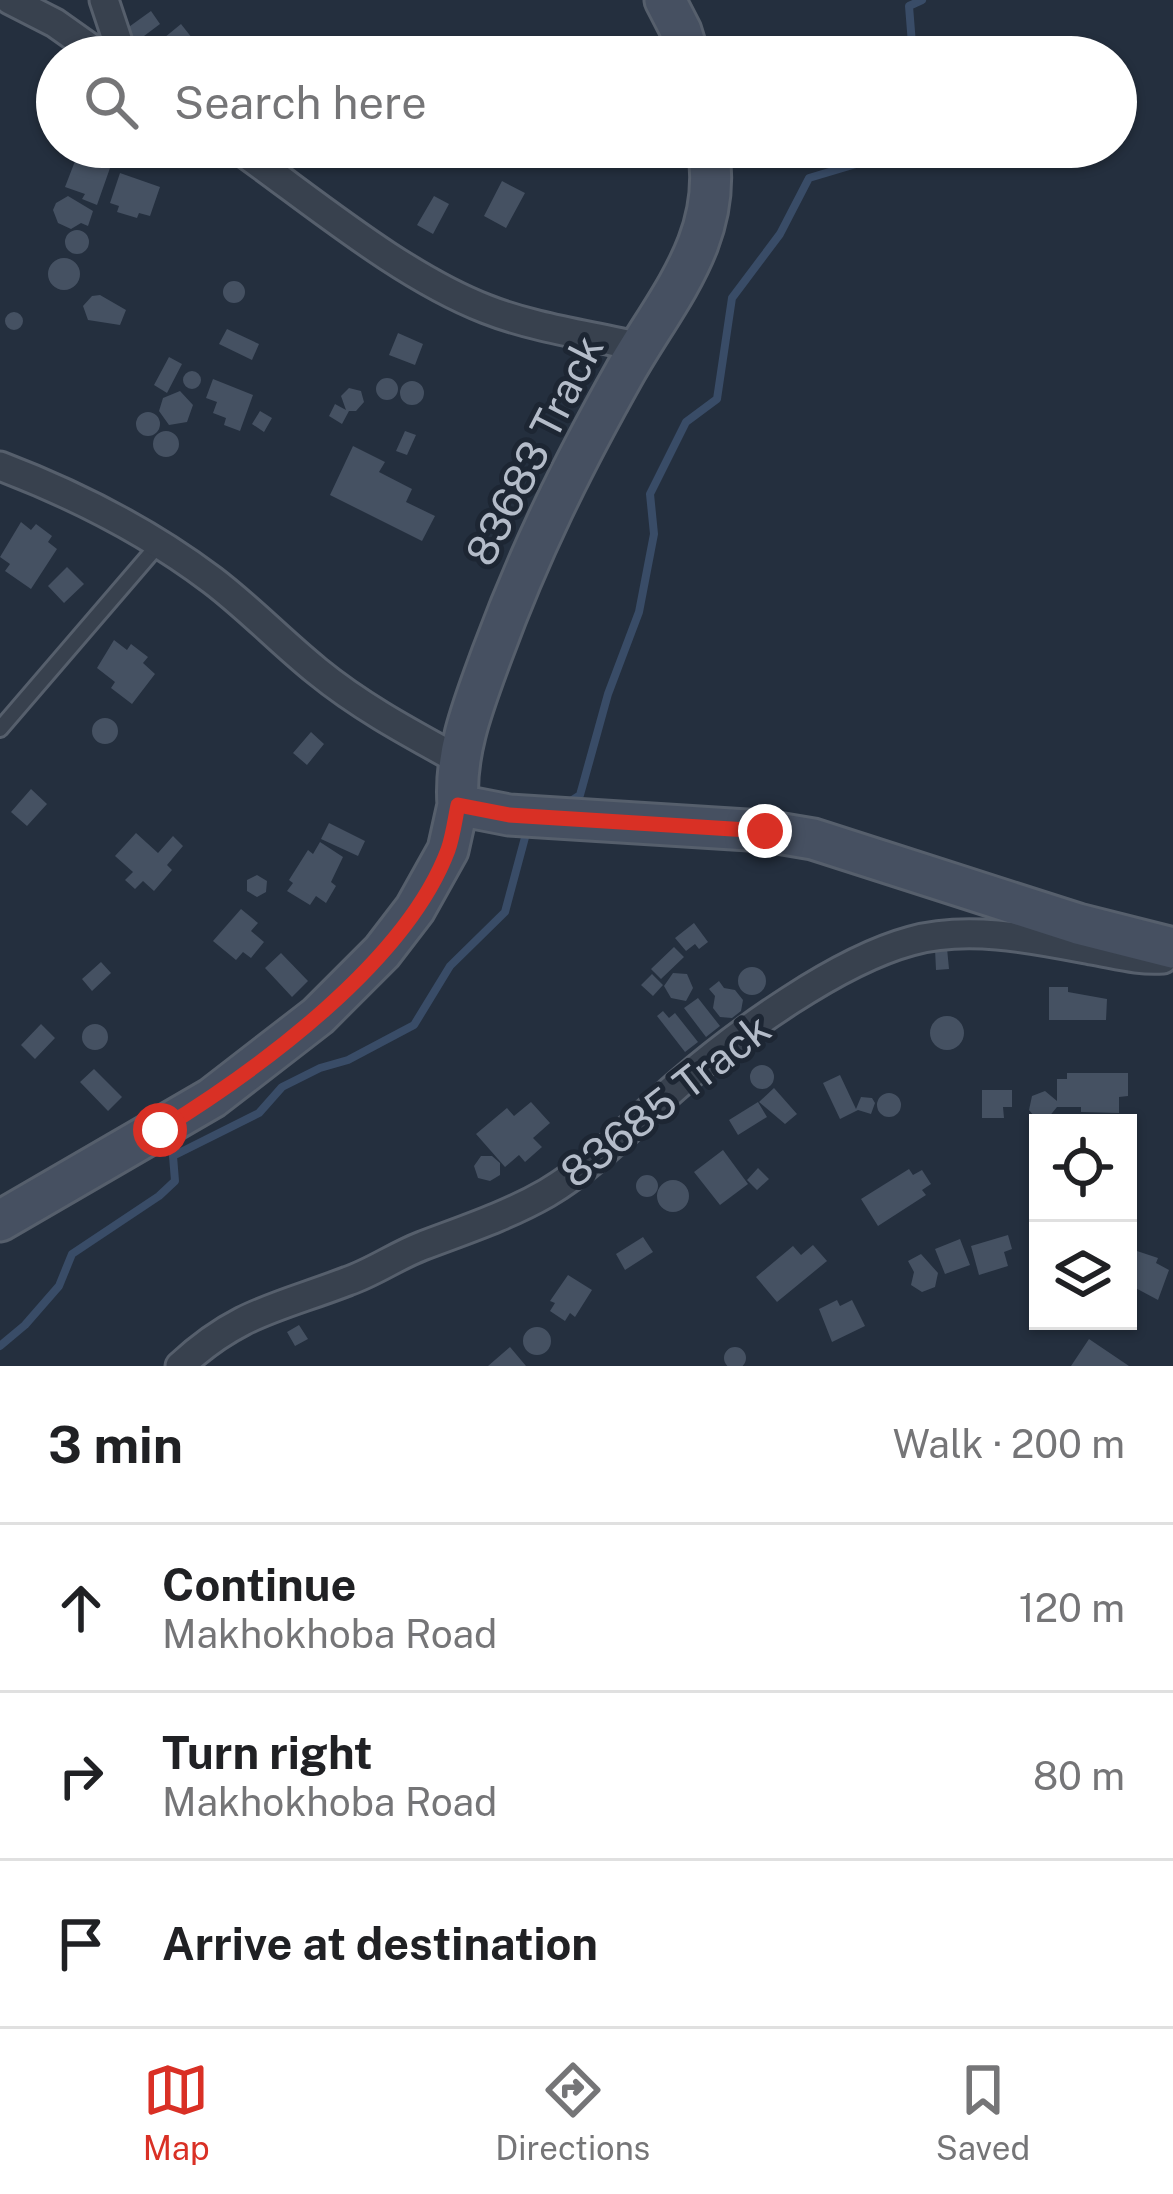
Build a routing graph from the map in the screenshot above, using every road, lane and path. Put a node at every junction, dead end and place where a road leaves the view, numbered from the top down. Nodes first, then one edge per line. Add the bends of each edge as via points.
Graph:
1 (10, 0) edge
2 (104, 0) edge
3 (665, 0) edge
4 (74, 36) edge
5 (116, 36) edge
6 (682, 36) edge
7 (266, 168) edge
8 (710, 168) edge
9 (639, 347) junction
10 (0, 466) edge
11 (159, 544) junction
12 (0, 728) edge
13 (459, 760) junction
14 (458, 805) junction
15 (1173, 948) edge
16 (1173, 958) edge
17 (0, 1221) edge
18 (180, 1366) edge

1 - 4 street
2 - 5 street
3 - 6 street
7 - 9 street via 452,293 518,319
8 - 9 street, 83683 Track via 705,229
9 - 13 street, 83683 Track via 526,561
10 - 11 street via 62,489
11 - 12 lane
11 - 13 street via 373,712
13 - 14 street, 83683 Track
14 - 15 street via 813,839
14 - 17 street, 83683 Track via 448,850 415,909 318,1016 212,1098
16 - 18 street, 83685 Track via 955,934 885,949 729,1046 549,1192 370,1273 257,1312

